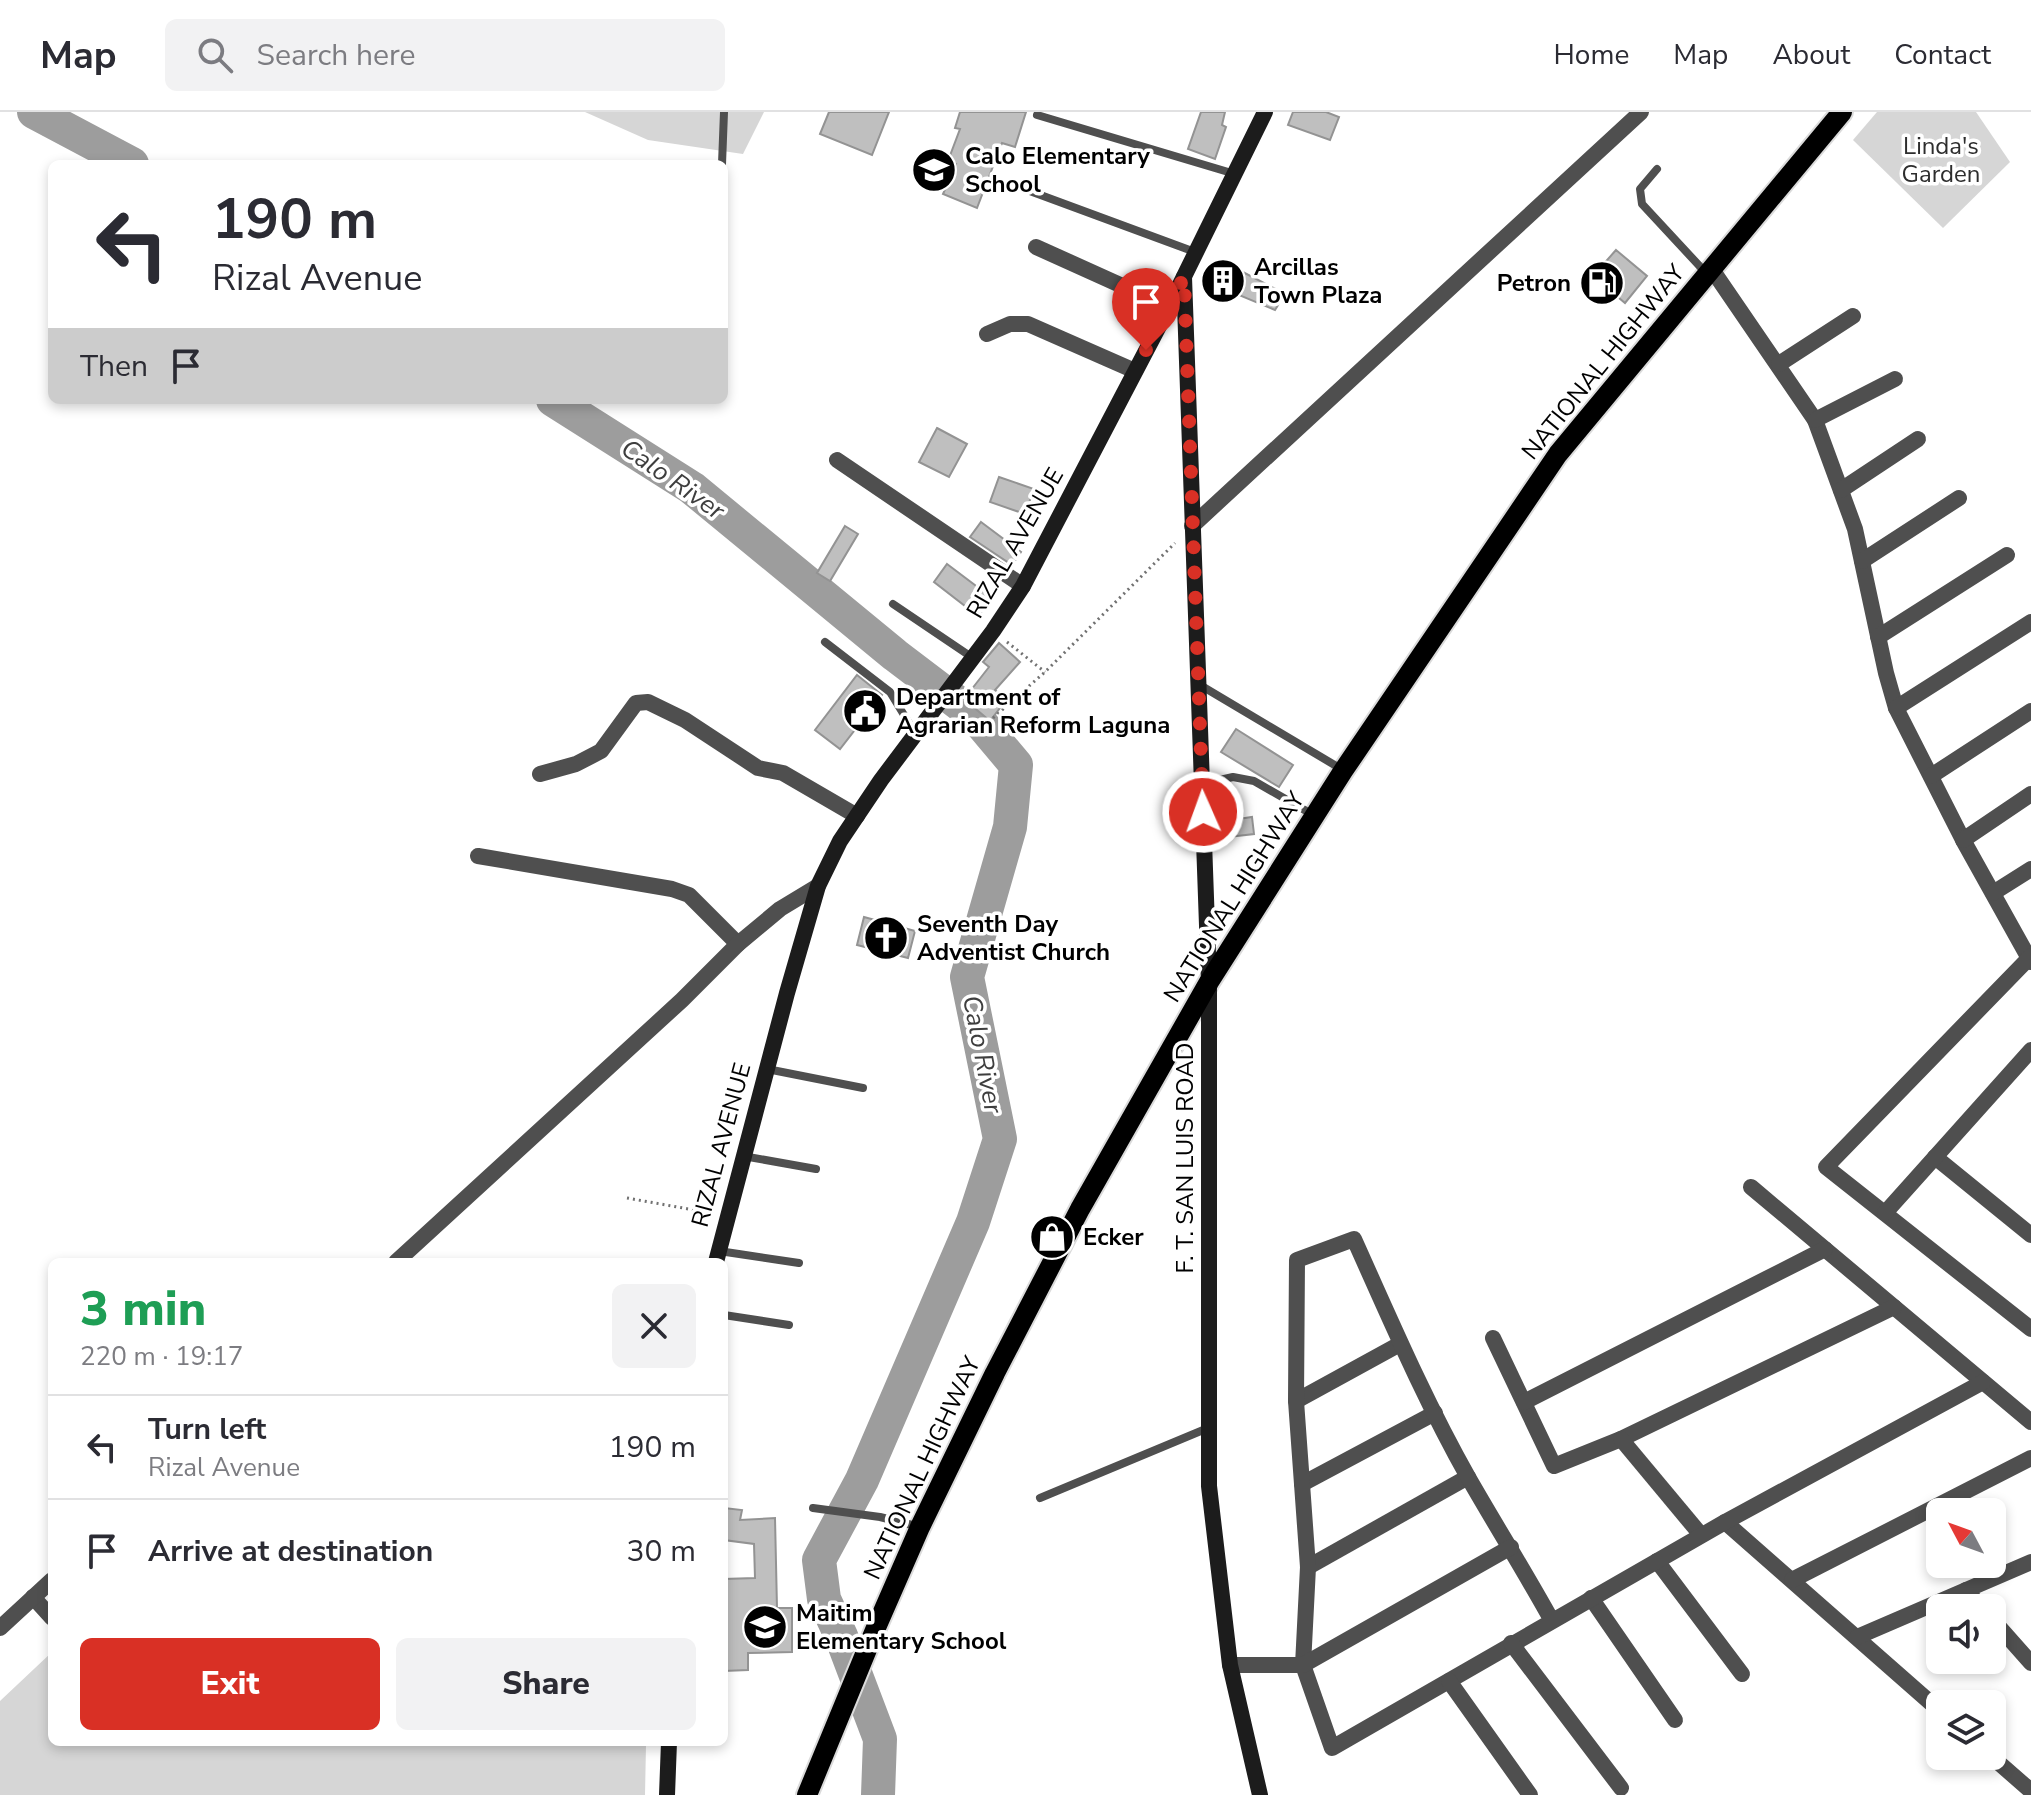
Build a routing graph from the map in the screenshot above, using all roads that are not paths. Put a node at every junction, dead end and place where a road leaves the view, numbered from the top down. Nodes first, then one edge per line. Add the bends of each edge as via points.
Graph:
1 (724, 112) edge
2 (1265, 112) edge
3 (1641, 112) edge
4 (1842, 112) edge
5 (1037, 115) dead end
6 (722, 160) edge
7 (1657, 169) dead end
8 (1236, 174) junction
9 (1027, 190) dead end
10 (1036, 247) dead end
11 (1195, 252) junction
12 (1709, 271) junction
13 (1184, 277) junction
14 (1169, 307) junction
15 (1853, 316) dead end
16 (987, 334) dead end
17 (1779, 364) junction
18 (1135, 371) junction
19 (1895, 379) dead end
20 (1815, 420) junction
21 (1918, 439) dead end
22 (837, 460) dead end
23 (1841, 490) junction
24 (1959, 498) dead end
25 (1192, 526) junction
26 (2007, 555) dead end
27 (1862, 561) junction
28 (1023, 586) junction
29 (893, 604) dead end
30 (2031, 622) edge
31 (1878, 637) junction
32 (825, 642) dead end
33 (973, 658) junction
34 (1198, 684) junction
35 (1896, 708) junction
36 (2031, 711) edge
37 (915, 733) junction
38 (1343, 771) junction
39 (540, 774) dead end
40 (1931, 776) junction
41 (1202, 784) junction
42 (2031, 794) edge
43 (857, 816) junction
44 (1315, 816) junction
45 (1963, 840) junction
46 (478, 856) dead end
47 (2031, 869) edge
48 (818, 886) junction
49 (1993, 893) junction
50 (738, 944) junction
51 (2030, 958) edge
52 (1209, 982) junction
53 (2031, 1050) edge
54 (766, 1069) junction
55 (863, 1088) dead end
56 (743, 1156) junction
57 (1935, 1157) junction
58 (816, 1169) dead end
59 (1751, 1187) dead end
60 (1885, 1213) junction
61 (2031, 1235) edge
62 (1825, 1249) junction
63 (717, 1256) edge
64 (400, 1258) edge
65 (799, 1263) dead end
66 (1894, 1307) junction
67 (728, 1316) edge
68 (789, 1325) dead end
69 (2031, 1329) edge
70 (1493, 1338) dead end
71 (1400, 1344) junction
72 (1983, 1382) junction
73 (1296, 1401) junction
74 (1524, 1402) junction
75 (1435, 1413) junction
76 (2031, 1422) edge
77 (1208, 1428) junction
78 (1621, 1439) junction
79 (2031, 1458) edge
80 (1468, 1477) junction
81 (1302, 1484) junction
82 (1040, 1498) dead end
83 (813, 1508) dead end
84 (1725, 1522) junction
85 (920, 1527) junction
86 (1701, 1535) junction
87 (1511, 1547) junction
88 (1657, 1561) junction
89 (2031, 1562) edge
90 (1308, 1567) junction
91 (1792, 1580) junction
92 (48, 1584) edge
93 (1966, 1590) junction
94 (1970, 1594) edge
95 (33, 1597) junction
96 (1591, 1598) junction
97 (48, 1614) edge
98 (1552, 1621) junction
99 (0, 1628) edge
100 (2006, 1635) edge
101 (1857, 1637) junction
102 (1511, 1643) junction
103 (2031, 1663) edge
104 (1230, 1665) junction
105 (1303, 1665) junction
106 (1742, 1674) dead end
107 (1449, 1681) junction
108 (1926, 1699) edge
109 (1675, 1720) dead end
110 (669, 1746) edge
111 (2006, 1769) edge
112 (1621, 1788) dead end
113 (2031, 1791) edge
114 (667, 1795) edge
115 (807, 1795) edge
116 (1260, 1795) edge
117 (1530, 1795) edge

1 - 6 lane
2 - 8 main road, RIZAL AVENUE
3 - 25 street
4 - 12 main road, NATIONAL HIGHWAY
5 - 8 lane
7 - 12 lane via 1640,189 1642,204
8 - 11 main road, RIZAL AVENUE
9 - 11 lane
10 - 14 street
11 - 13 main road, RIZAL AVENUE
12 - 17 street
12 - 38 main road, NATIONAL HIGHWAY via 1558,454
13 - 14 main road, RIZAL AVENUE
13 - 25 main road, F. T. SAN LUIS ROAD
14 - 18 main road, RIZAL AVENUE
15 - 17 street
16 - 18 street via 1010,324 1028,324
17 - 20 street
18 - 28 main road, RIZAL AVENUE
19 - 20 street
20 - 23 street
21 - 23 street
22 - 28 street
23 - 27 street
24 - 27 street
25 - 34 main road, F. T. SAN LUIS ROAD
26 - 31 street
27 - 31 street
28 - 33 main road, RIZAL AVENUE
29 - 33 lane
30 - 35 street
31 - 35 street
32 - 37 lane via 890,692
33 - 37 main road, RIZAL AVENUE
34 - 38 lane
34 - 41 main road, F. T. SAN LUIS ROAD
35 - 40 street
36 - 40 street
37 - 43 main road, RIZAL AVENUE
38 - 44 main road, NATIONAL HIGHWAY
39 - 43 street via 601,751 636,703 648,702 758,768 783,773
40 - 45 street
41 - 44 lane via 1233,777 1254,781
41 - 52 main road, F. T. SAN LUIS ROAD
42 - 45 street
43 - 48 main road, RIZAL AVENUE
44 - 52 main road, NATIONAL HIGHWAY
45 - 49 street
46 - 50 street via 672,889 689,895
47 - 49 street
48 - 50 street
48 - 54 main road, RIZAL AVENUE
49 - 51 street
50 - 64 street
51 - 60 street via 1826,1167
52 - 77 main road, F. T. SAN LUIS ROAD
52 - 85 main road, NATIONAL HIGHWAY via 1080,1209
53 - 57 street
54 - 55 lane
54 - 56 main road, RIZAL AVENUE
56 - 58 lane
56 - 63 main road, RIZAL AVENUE
57 - 60 street
57 - 61 street
59 - 62 street
60 - 69 street
62 - 66 street
62 - 74 street
63 - 65 lane
66 - 72 street
66 - 78 street
67 - 68 lane
70 - 74 street
71 - 73 street
71 - 73 street via 1354,1239 1297,1260
71 - 75 street
72 - 76 street
72 - 84 street
73 - 81 street
74 - 78 street via 1554,1466
75 - 80 street
75 - 81 street
77 - 82 lane
77 - 104 main road, F. T. SAN LUIS ROAD via 1209,1486
78 - 86 street
79 - 91 street
80 - 87 street
80 - 90 street
81 - 90 street
83 - 85 lane
84 - 86 street
84 - 91 street
85 - 115 main road, NATIONAL HIGHWAY
86 - 88 street
87 - 98 street
87 - 105 street
88 - 96 street
88 - 106 street
89 - 93 street
90 - 105 street
91 - 101 street
92 - 95 street
93 - 94 street
93 - 101 street
95 - 97 street
95 - 99 street
96 - 98 street
96 - 109 street
98 - 102 street
100 - 103 street
101 - 108 street
102 - 107 street
102 - 112 street
104 - 105 street
104 - 116 main road, F. T. SAN LUIS ROAD
105 - 107 street via 1332,1748
107 - 117 street
110 - 114 main road
111 - 113 street

